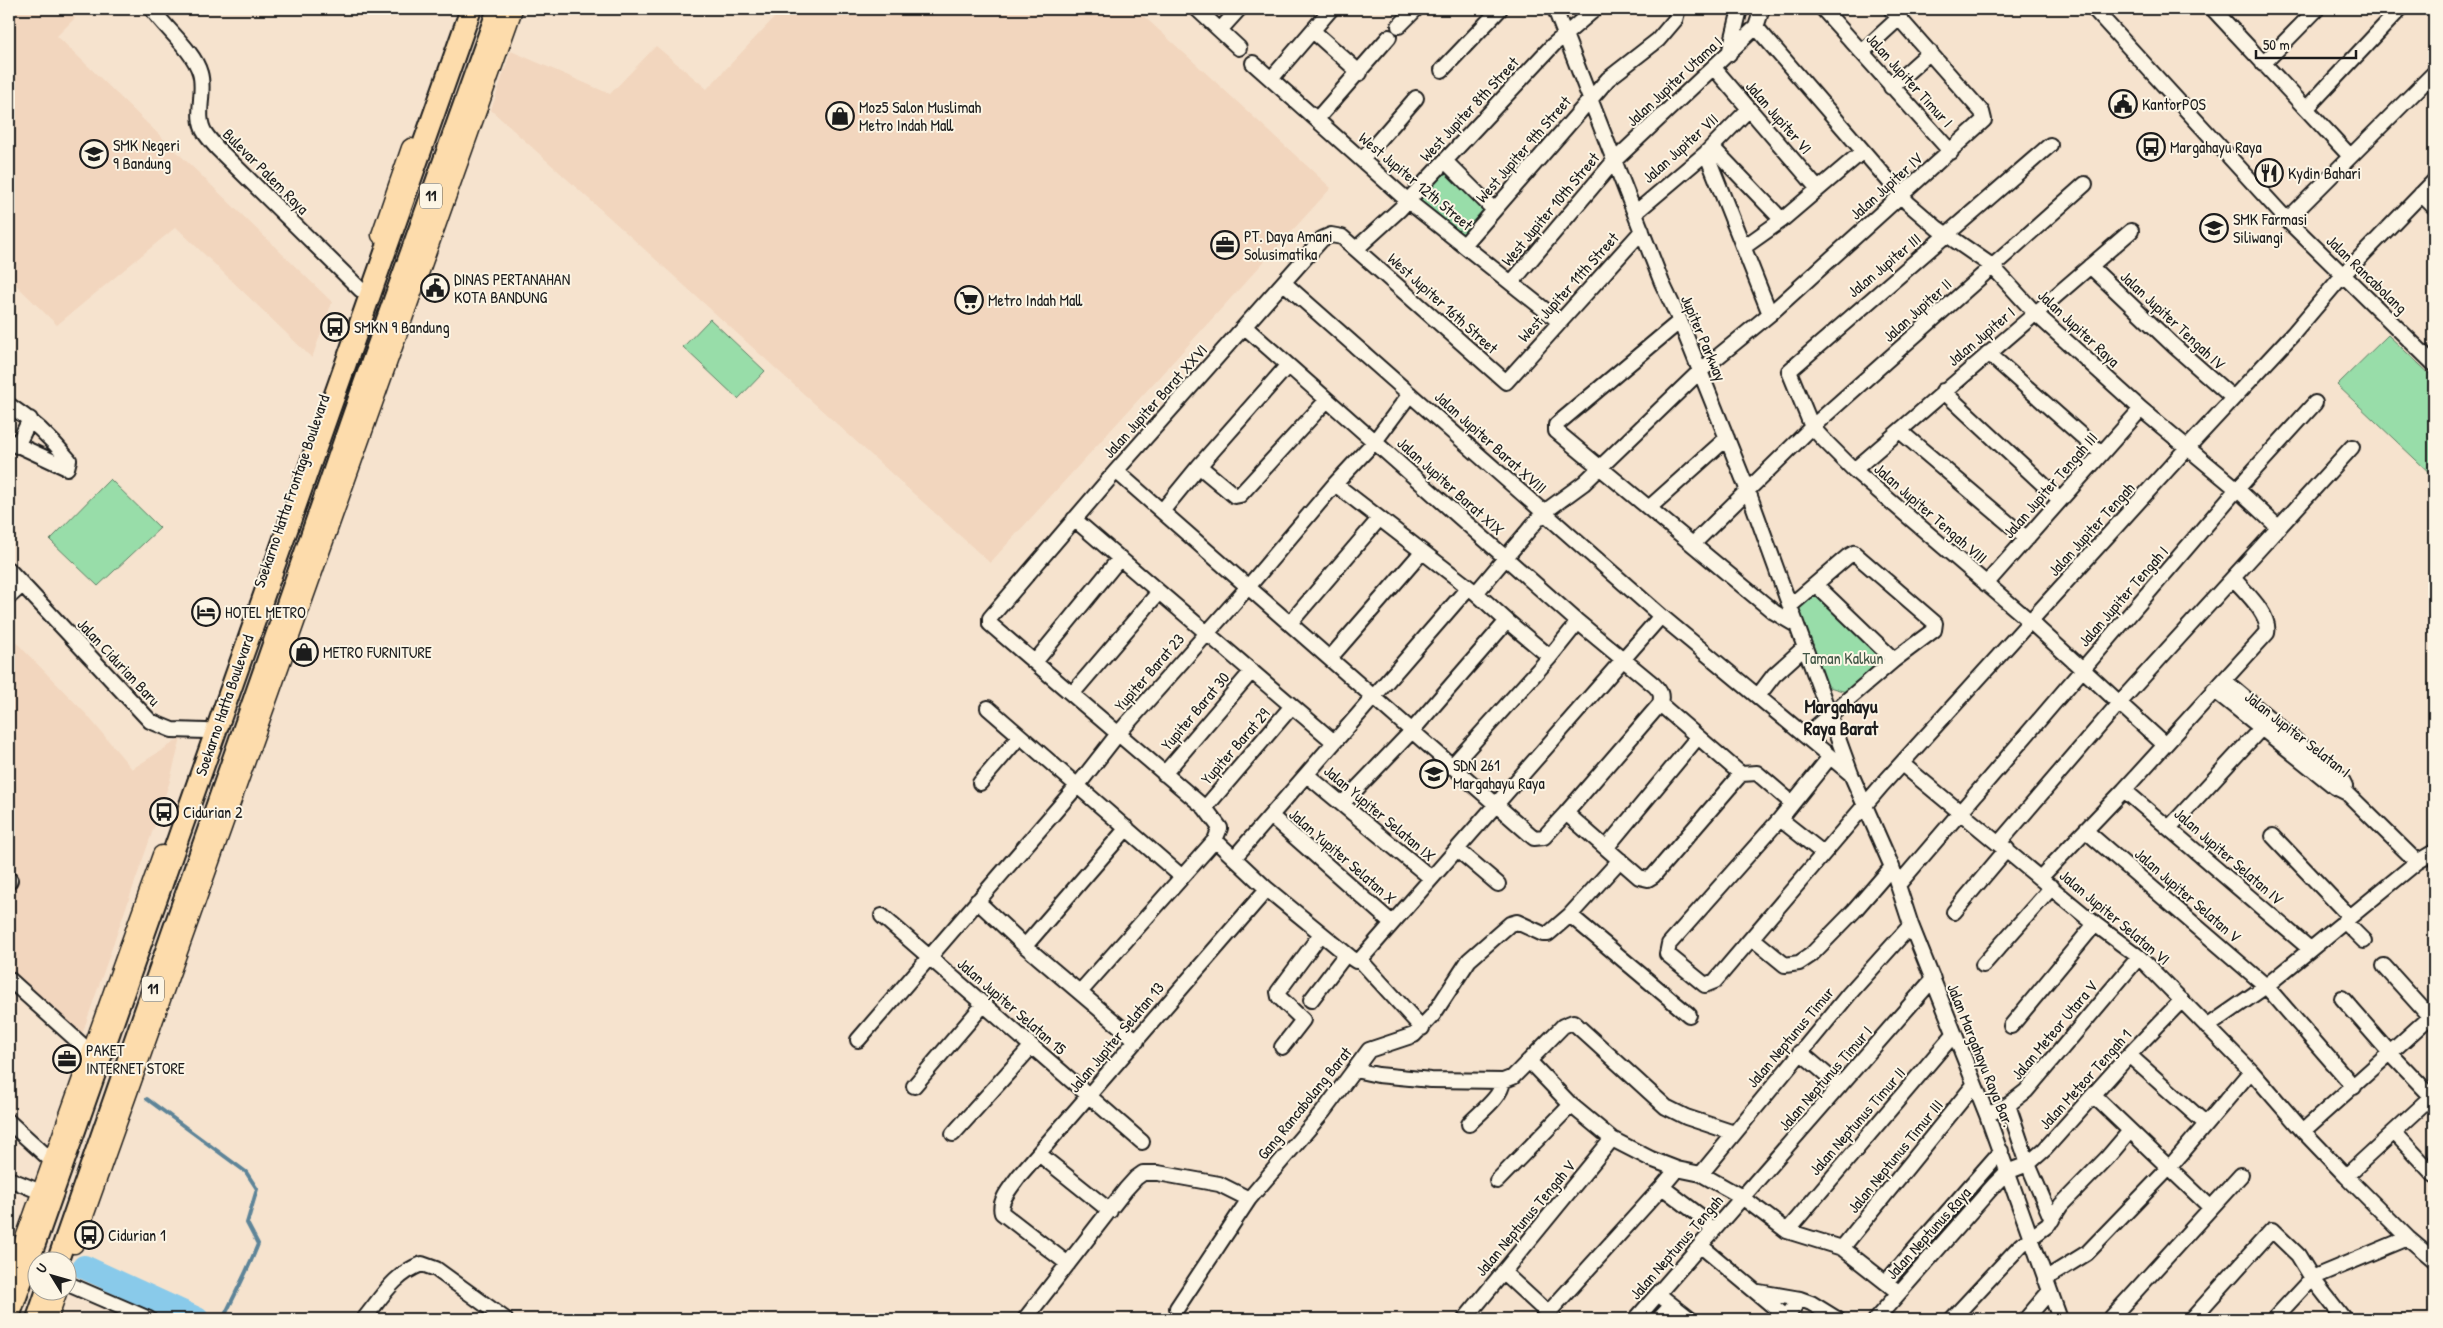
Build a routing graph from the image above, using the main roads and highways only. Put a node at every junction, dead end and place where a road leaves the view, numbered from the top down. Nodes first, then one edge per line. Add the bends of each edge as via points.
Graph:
1 (467, 9) edge
2 (471, 9) edge
3 (498, 9) edge
4 (513, 9) edge
5 (458, 17) edge
6 (391, 348) junction
7 (364, 384) junction
8 (293, 499) junction
9 (241, 737) junction
10 (242, 774) junction
11 (36, 1224) junction
12 (69, 1242) junction
13 (64, 1250) edge
14 (69, 1250) edge
15 (21, 1264) junction
16 (9, 1284) edge
17 (44, 1300) edge
18 (55, 1300) edge
19 (9, 1317) edge
20 (37, 1319) edge
21 (48, 1319) edge

1 - 5 highway
2 - 8 highway, Soekarno Hatta Boulevard / 11
3 - 7 highway, Soekarno Hatta Boulevard / 11
4 - 6 main road
5 - 8 main road, Soekarno Hatta Frontage Boulevard
6 - 7 highway
6 - 10 main road
7 - 9 highway, Soekarno Hatta Boulevard / 11
8 - 11 highway, Soekarno Hatta Boulevard / 11
8 - 11 main road, Soekarno Hatta Frontage Boulevard via 41,1192
9 - 10 highway
9 - 12 highway, Soekarno Hatta Boulevard / 11
10 - 12 main road
11 - 15 highway, Soekarno Hatta Boulevard / 11
12 - 13 highway, Soekarno Hatta Boulevard / 11
12 - 14 main road
15 - 16 main road
15 - 19 highway, Soekarno Hatta Boulevard / 11
17 - 20 highway
18 - 21 main road

